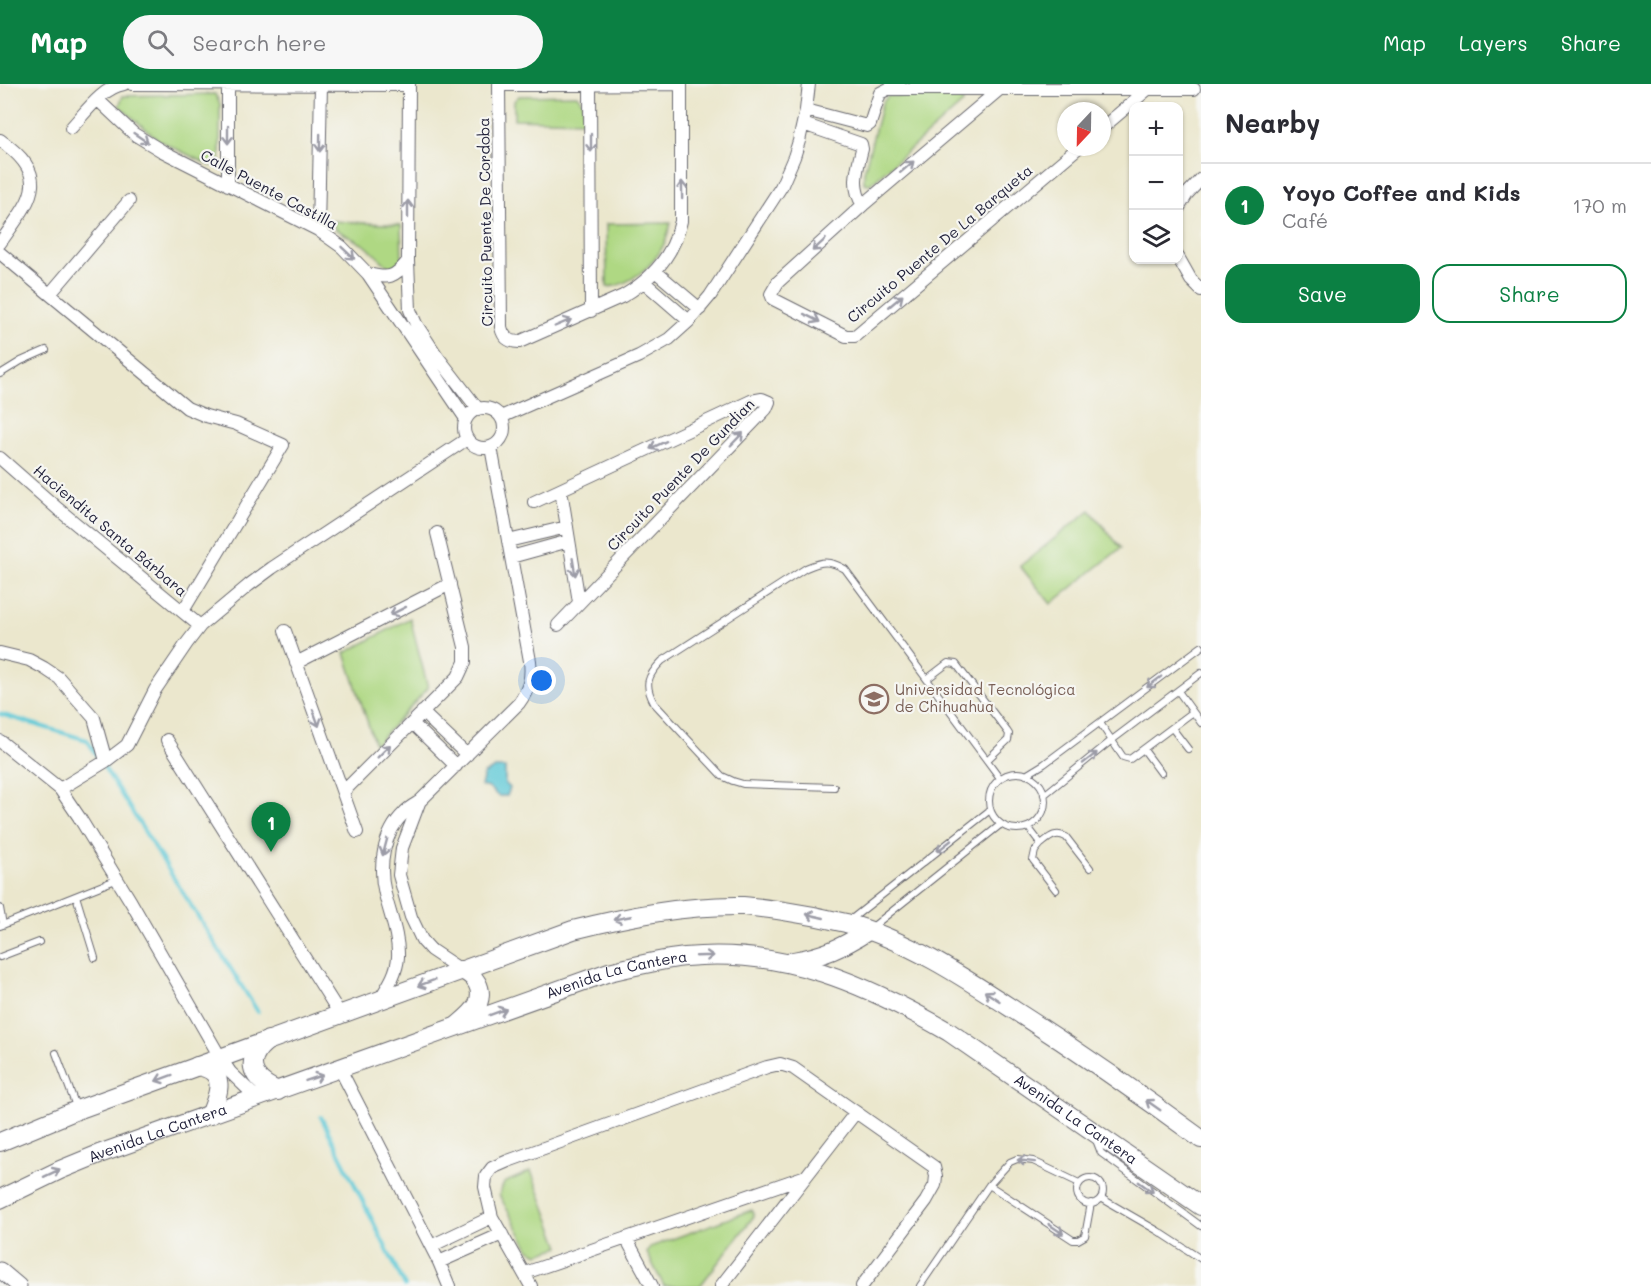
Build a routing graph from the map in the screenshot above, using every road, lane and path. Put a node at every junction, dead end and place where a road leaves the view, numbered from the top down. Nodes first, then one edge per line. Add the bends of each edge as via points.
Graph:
1 (124, 84) edge
2 (132, 84) edge
3 (228, 84) edge
4 (321, 84) edge
5 (409, 84) edge
6 (499, 84) edge
7 (591, 84) edge
8 (681, 84) edge
9 (809, 84) edge
10 (1194, 88) dead end
11 (1000, 89) junction
12 (1148, 89) junction
13 (98, 100) junction
14 (806, 110) junction
15 (1111, 120) edge
16 (803, 124) junction
17 (71, 128) dead end
18 (0, 140) edge
19 (1068, 156) edge
20 (1201, 179) edge
21 (228, 185) junction
22 (129, 201) dead end
23 (1183, 201) edge
24 (863, 205) junction
25 (318, 230) junction
26 (0, 243) edge
27 (0, 253) edge
28 (408, 261) junction
29 (1183, 264) edge
30 (655, 271) junction
31 (368, 274) junction
32 (644, 282) junction
33 (1201, 290) edge
34 (50, 294) junction
35 (700, 309) junction
36 (591, 310) junction
37 (689, 321) junction
38 (46, 350) dead end
39 (432, 359) junction
40 (0, 374) edge
41 (478, 409) junction
42 (501, 417) junction
43 (466, 419) junction
44 (467, 439) junction
45 (491, 447) junction
46 (0, 458) edge
47 (561, 490) junction
48 (534, 502) dead end
49 (567, 527) junction
50 (437, 533) dead end
51 (508, 541) junction
52 (569, 542) junction
53 (511, 556) junction
54 (450, 584) junction
55 (579, 602) junction
56 (183, 611) junction
57 (558, 625) dead end
58 (200, 626) junction
59 (285, 631) dead end
60 (1201, 647) edge
61 (0, 652) edge
62 (296, 663) junction
63 (1201, 673) edge
64 (927, 679) junction
65 (1178, 691) junction
66 (422, 712) junction
67 (1193, 712) junction
68 (412, 723) junction
69 (1100, 723) junction
70 (1201, 723) edge
71 (1172, 728) junction
72 (167, 740) dead end
73 (1112, 740) junction
74 (0, 741) edge
75 (1188, 749) dead end
76 (1144, 750) junction
77 (467, 755) junction
78 (987, 760) junction
79 (106, 761) junction
80 (456, 766) junction
81 (1161, 772) dead end
82 (1026, 775) junction
83 (1000, 778) junction
84 (834, 787) dead end
85 (60, 789) junction
86 (343, 792) junction
87 (1044, 795) junction
88 (419, 802) junction
89 (990, 810) junction
90 (1000, 825) junction
91 (1028, 827) junction
92 (357, 832) dead end
93 (1041, 844) junction
94 (1090, 868) dead end
95 (118, 879) junction
96 (1056, 890) dead end
97 (76, 896) junction
98 (0, 908) edge
99 (411, 917) junction
100 (393, 923) junction
101 (846, 923) junction
102 (1, 925) edge
103 (868, 931) junction
104 (39, 942) dead end
105 (0, 957) edge
106 (95, 958) dead end
107 (788, 962) junction
108 (461, 970) junction
109 (380, 999) junction
110 (340, 1014) junction
111 (454, 1028) junction
112 (268, 1040) junction
113 (56, 1053) dead end
114 (220, 1058) junction
115 (197, 1066) junction
116 (340, 1069) junction
117 (278, 1091) junction
118 (257, 1098) junction
119 (77, 1110) junction
120 (856, 1112) junction
121 (210, 1115) junction
122 (1093, 1131) junction
123 (1201, 1139) edge
124 (0, 1142) edge
125 (806, 1176) junction
126 (1079, 1183) junction
127 (989, 1185) junction
128 (1101, 1198) junction
129 (0, 1199) edge
130 (1091, 1203) junction
131 (1201, 1206) edge
132 (492, 1217) junction
133 (1201, 1226) edge
134 (502, 1234) junction
135 (626, 1238) junction
136 (431, 1246) junction
137 (1201, 1259) edge
138 (439, 1262) junction
139 (0, 1270) edge
140 (525, 1273) junction
141 (20, 1286) edge
142 (449, 1286) edge
143 (531, 1286) edge
144 (652, 1286) edge
145 (721, 1286) edge
146 (862, 1286) edge
147 (920, 1286) edge

1 - 13 street via 111,88
2 - 3 street
3 - 4 street
3 -> 21 street
4 - 5 street
4 -> 25 street
28 -> 5 street
6 - 7 street, Circuito Puente De Cordoba
6 -> 36 street, Circuito Puente De Cordoba via 502,332 509,340 519,342
7 - 8 street, Circuito Puente De Cordoba
7 -> 36 street
30 -> 8 street, Circuito Puente De Cordoba via 675,240 681,221
9 - 14 street
10 - 12 street
11 - 12 street
11 - 14 street via 883,90 867,126
24 -> 11 street, Circuito Puente De La Barqueta
12 - 15 street
13 - 17 street
13 -> 21 street, Calle Puente Castilla via 148,143
14 - 16 street
16 - 24 street via 861,144 855,190
16 - 35 street via 781,187
18 - 26 street via 28,167 33,188
24 -> 19 street, Circuito Puente De La Barqueta via 778,282 771,294 778,302 850,337
20 - 23 street
21 - 25 street, Calle Puente Castilla
22 - 34 street
25 -> 31 street, Calle Puente Castilla via 342,247
27 - 34 street
28 - 31 street via 393,276
28 - 39 street, Calle Puente Castilla via 410,310
29 - 33 street
30 - 32 street, Circuito Puente De Cordoba
30 - 35 street
31 - 39 street, Calle Puente Castilla
32 - 36 street, Circuito Puente De Cordoba
32 - 37 street
34 - 56 street via 187,408 283,445
35 - 37 street
37 - 42 street via 669,339 639,356
38 - 40 lane
39 - 41 street, Calle Puente Castilla
39 - 43 street, Calle Puente Castilla
41 - 42 street via 488,408
41 - 43 street
42 - 45 street via 503,437
43 - 44 street
44 - 45 street via 480,448
44 - 58 street via 272,568
45 - 51 street
46 - 56 street, Haciendita Santa Bárbara
47 - 48 street, Circuito Puente De Gundian
47 - 49 street
55 -> 47 street, Circuito Puente De Gundian via 769,402 751,401
49 - 51 street
49 - 52 street
50 - 54 street
51 - 53 street
52 - 53 street
52 -> 55 street
53 - 77 street via 530,661 530,684 519,703
54 -> 62 street
54 - 66 street via 465,662 458,677
55 - 57 street, Circuito Puente De Gundian
56 - 58 street, Haciendita Santa Bárbara
58 - 79 street via 155,690 128,745
59 - 62 street
60 -> 69 lane
61 - 79 street via 29,660 59,678 94,718
62 -> 86 street
63 - 65 lane
64 - 78 lane
64 - 78 lane via 948,663 956,664 1007,731 1008,740
64 - 84 lane via 846,569 828,562 806,568 662,661 650,676 649,694 654,703 723,776 743,784
65 - 67 lane
65 - 73 lane
66 - 68 street
66 - 77 street
67 - 70 lane
67 - 71 lane
68 - 80 street
86 -> 68 street
69 - 73 lane
69 - 82 lane
71 - 75 lane
71 - 76 lane
72 - 110 street
73 - 76 lane via 1127,760
87 -> 73 lane
74 - 85 street
76 - 81 lane
77 - 80 street
78 - 83 lane
79 - 85 street
80 - 88 street
82 - 83 lane via 1008,774
82 - 87 lane via 1034,779
83 - 89 lane via 990,792
85 - 95 street
86 - 92 street
87 - 91 lane via 1042,814
88 - 99 street via 406,836 399,875
88 -> 100 street via 395,823 384,850 382,878
89 - 90 lane
89 -> 101 lane
90 - 91 lane via 1019,830
90 - 103 lane
91 - 93 lane
93 - 94 lane via 1055,834 1062,835
93 - 96 lane via 1033,860
95 - 97 lane
95 - 114 street
97 - 102 lane
97 - 106 lane
98 - 102 lane
99 - 100 street
99 - 108 street via 430,950
100 - 109 street via 398,958 393,978
101 - 103 main road
101 -> 108 main road via 744,906 681,909 573,930
103 - 107 main road via 827,953
123 -> 103 main road via 1062,1040 976,985
104 - 105 lane
111 -> 107 main road, Avenida La Cantera via 609,972 650,962 726,956
107 - 122 main road, Avenida La Cantera via 827,974 914,1012
108 -> 109 main road
108 - 111 main road via 476,980 479,996 474,1010
109 - 110 main road
110 - 112 main road
111 - 116 main road, Avenida La Cantera
112 - 114 main road
112 - 117 main road via 257,1050 254,1071 265,1086
113 - 119 lane
114 - 115 main road
114 - 118 street
115 -> 119 main road
115 - 121 main road via 208,1068 219,1084
117 -> 116 main road, Avenida La Cantera
116 - 136 street
117 - 118 main road, Avenida La Cantera
118 - 121 main road, Avenida La Cantera
119 - 124 main road
120 - 125 street
120 - 132 street via 793,1068 767,1066 492,1168 485,1187
120 - 146 street via 934,1167 936,1176 926,1201
129 -> 121 main road, Avenida La Cantera via 60,1170
122 - 131 main road, Avenida La Cantera
122 -> 133 lane via 1101,1153
125 - 135 street
125 - 145 street
126 -> 127 lane via 1033,1161 1017,1159
126 - 128 lane via 1089,1178 1100,1182
126 - 130 lane via 1077,1194 1085,1203
127 -> 130 lane via 1073,1240 1084,1236
127 - 147 lane
128 - 130 lane
128 - 137 lane
132 - 134 street
132 - 136 street
134 - 138 street
134 - 140 street
135 - 140 street
135 - 144 street
136 - 138 street
138 - 142 street
139 - 141 street
140 - 143 street

